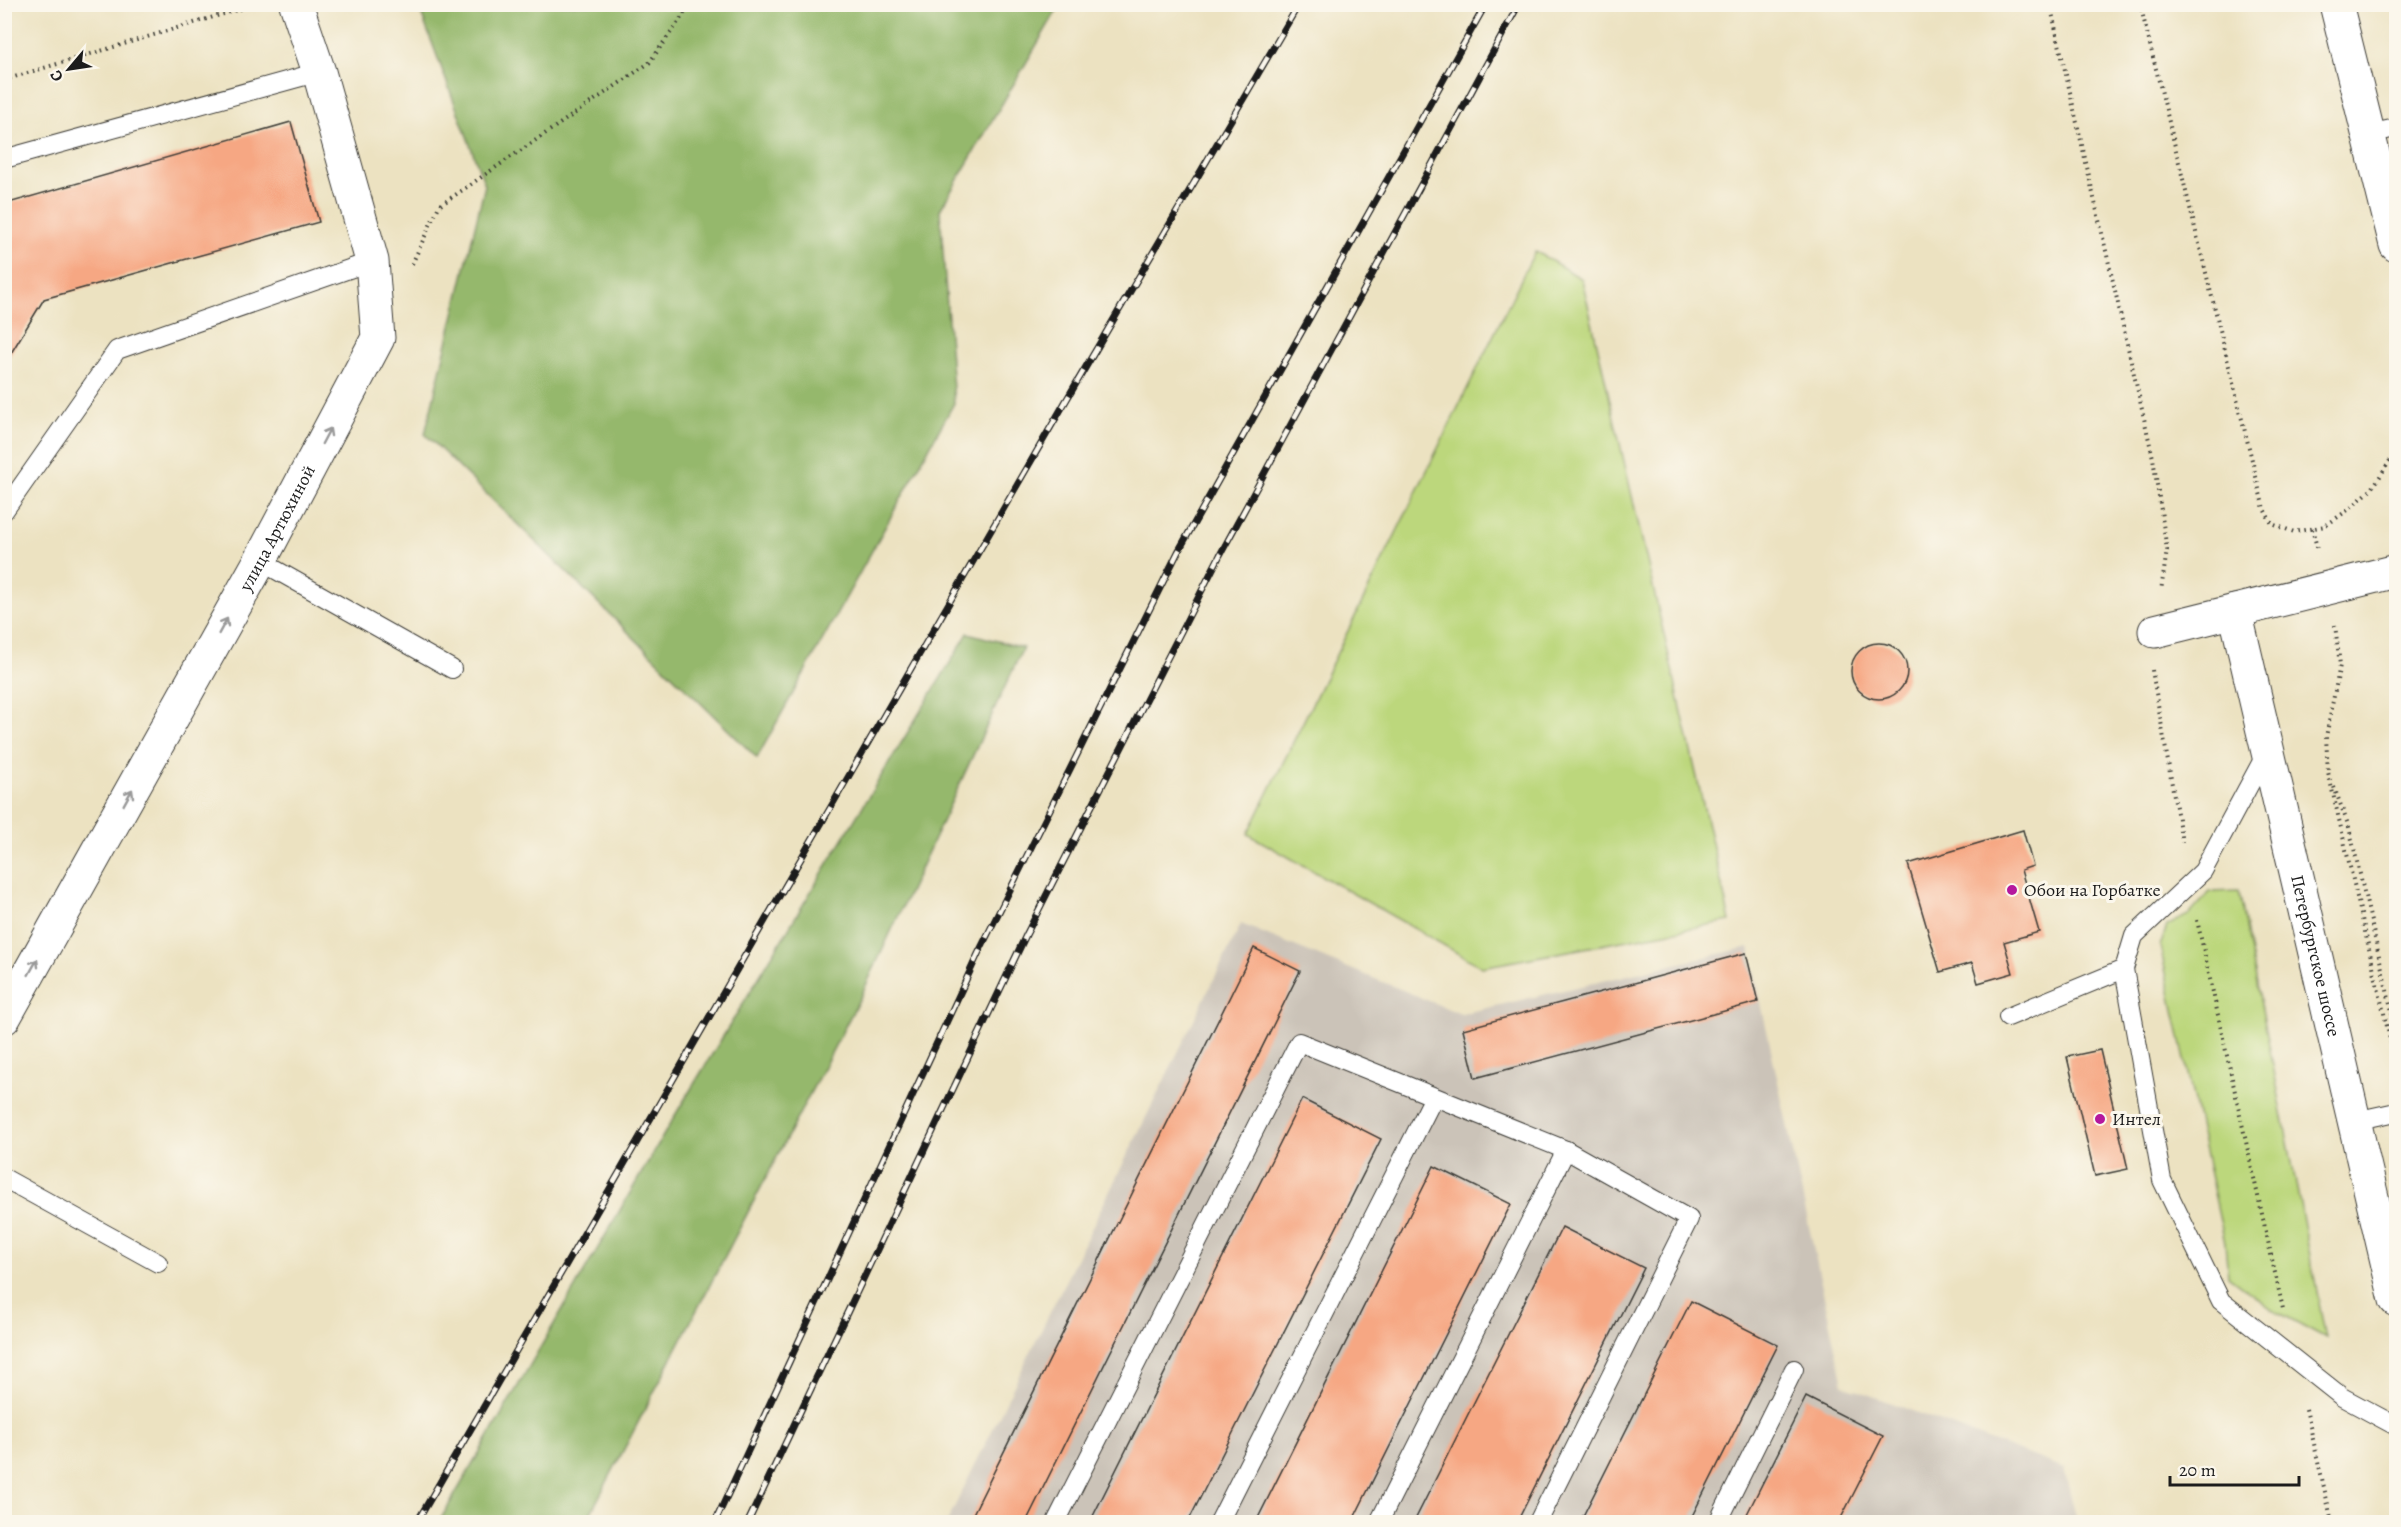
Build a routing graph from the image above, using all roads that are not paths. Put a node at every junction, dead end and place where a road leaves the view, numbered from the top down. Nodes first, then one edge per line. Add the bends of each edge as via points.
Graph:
1 (296, 4) edge
2 (2336, 4) edge
3 (319, 72) junction
4 (2382, 131) edge
5 (4, 159) edge
6 (2397, 245) edge
7 (372, 261) junction
8 (4, 511) edge
9 (260, 561) junction
10 (2397, 571) edge
11 (2235, 611) junction
12 (2155, 631) road end
13 (452, 669) dead end
14 (2268, 751) junction
15 (2124, 969) junction
16 (8, 1001) edge
17 (2008, 1017) dead end
18 (1434, 1097) junction
19 (2397, 1112) edge
20 (2355, 1121) junction
21 (1566, 1150) junction
22 (4, 1178) edge
23 (158, 1263) dead end
24 (2397, 1300) edge
25 (1794, 1369) dead end
26 (2397, 1425) edge
27 (1056, 1522) edge
28 (1219, 1522) edge
29 (1379, 1522) edge
30 (1538, 1522) edge
31 (1718, 1522) edge

1 - 3 street, улица Артюхиной
2 - 4 street
3 - 5 lane
3 - 7 street, улица Артюхиной
4 - 6 street
7 - 8 lane via 117,350
9 -> 7 street, улица Артюхиной via 378,338
9 - 13 lane
16 -> 9 street, улица Артюхиной
10 - 11 street
11 - 12 street
11 - 14 street, Петербургское шоссе
14 - 15 lane via 2202,872 2134,936
14 - 20 street, Петербургское шоссе
15 - 17 lane
15 - 26 lane via 2162,1180 2221,1301 2342,1397
18 - 21 lane
18 - 27 lane via 1299,1042
18 - 28 lane
19 - 20 lane
20 - 24 street, Петербургское шоссе
21 - 29 lane
21 - 30 lane via 1689,1219
22 - 23 lane
25 - 31 lane

